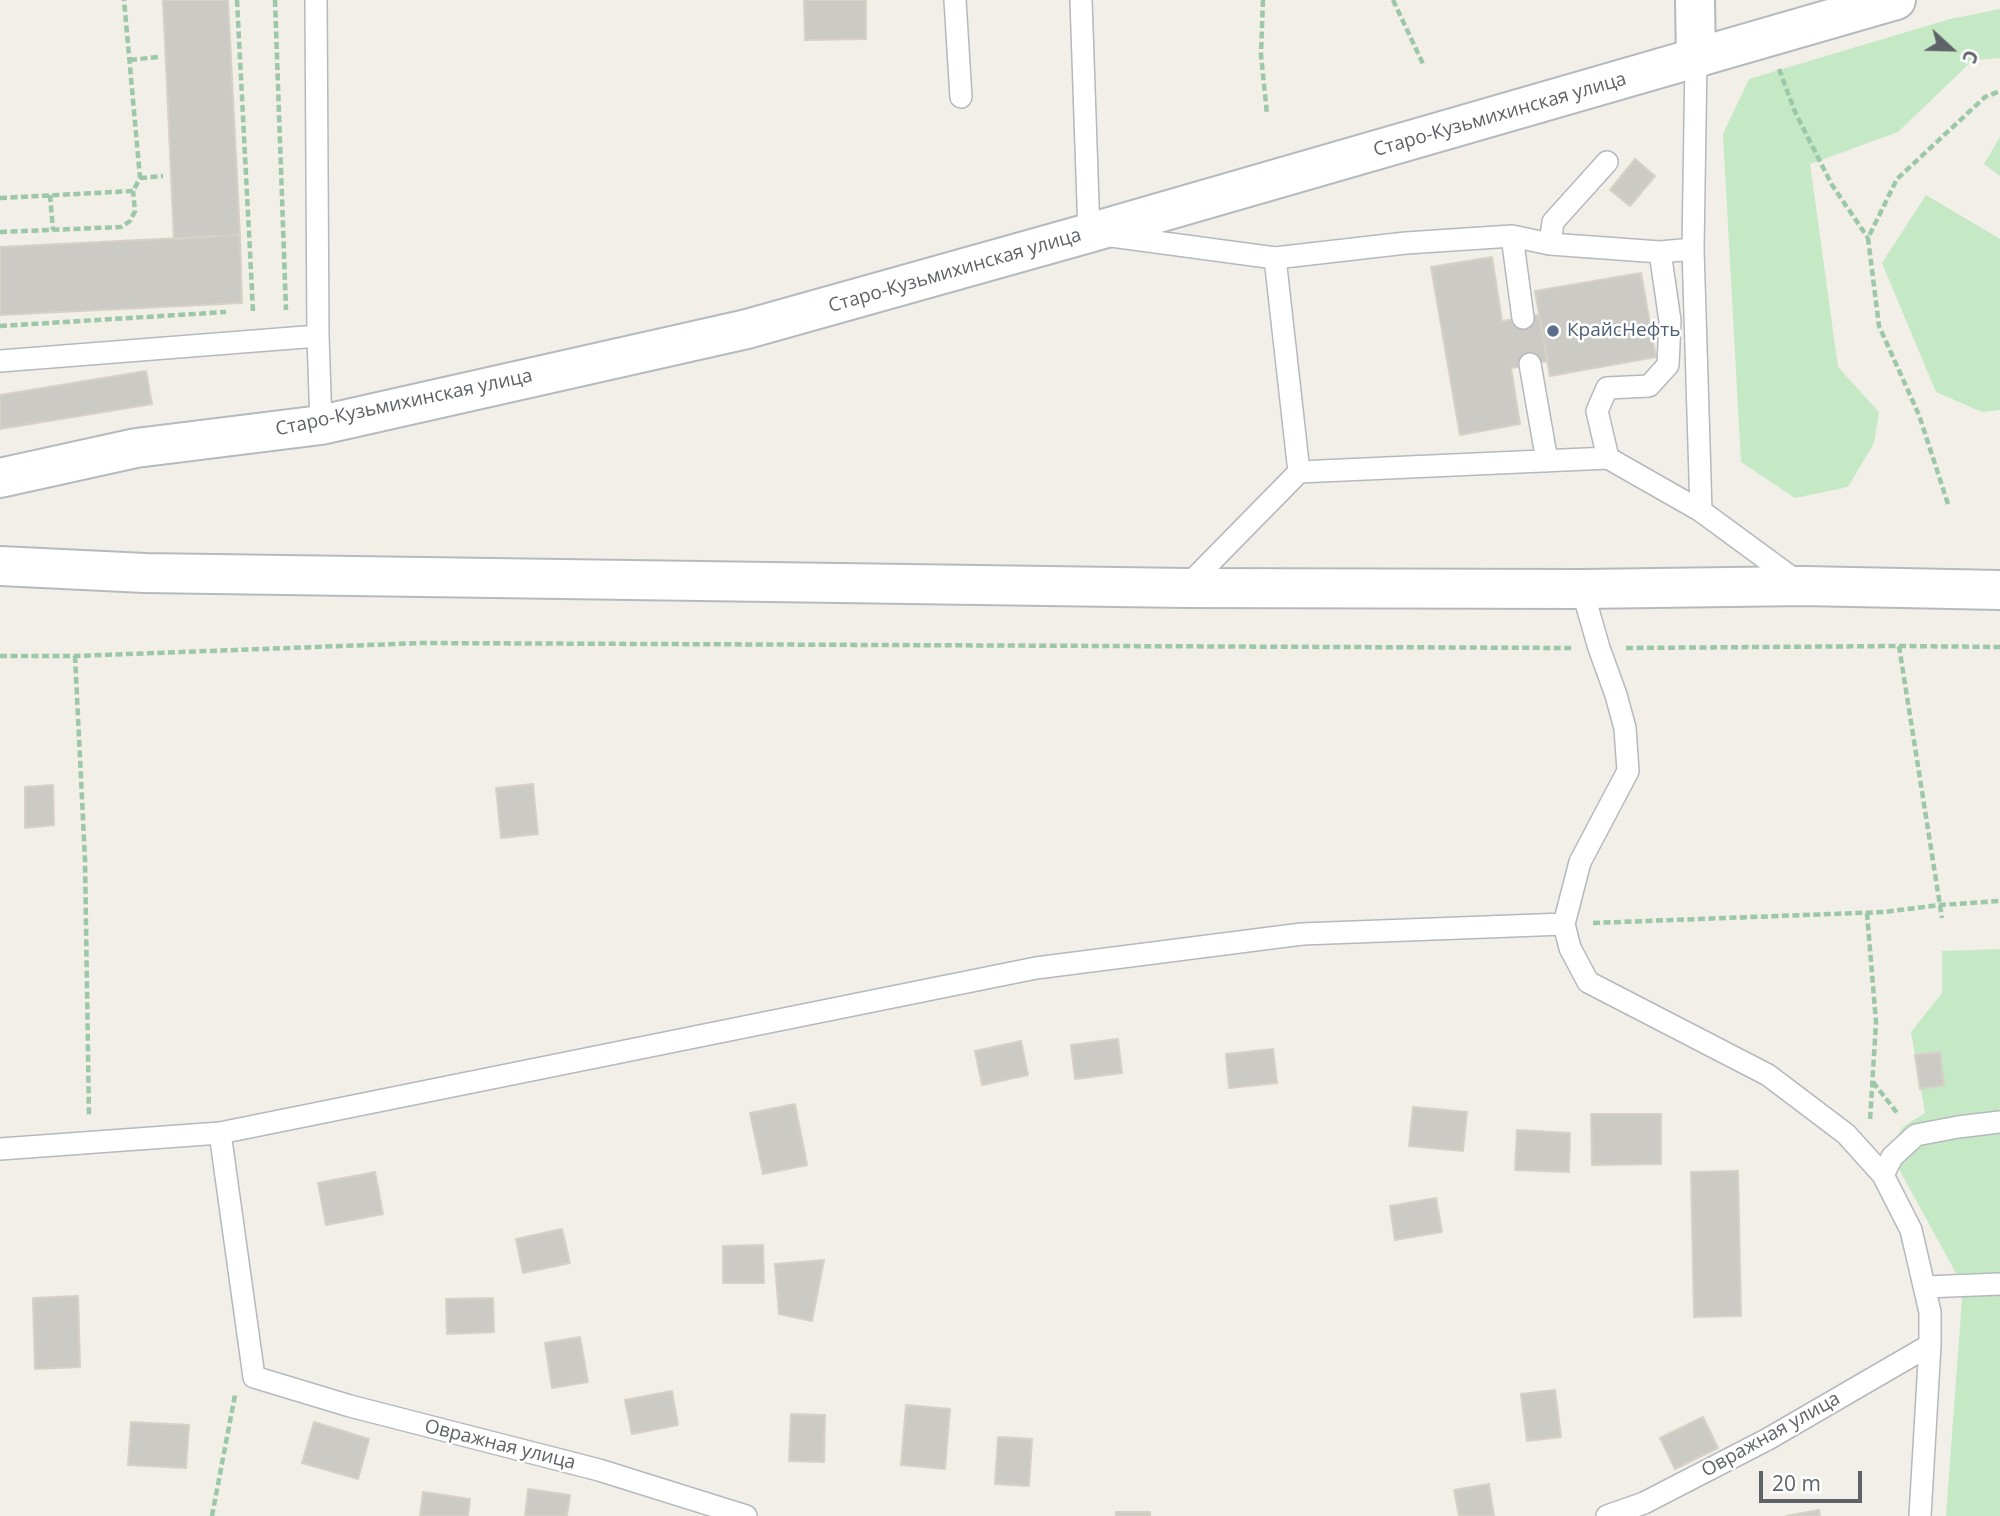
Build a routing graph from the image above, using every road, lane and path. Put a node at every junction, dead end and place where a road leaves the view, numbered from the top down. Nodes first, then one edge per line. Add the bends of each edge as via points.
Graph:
1 (124, 0) edge
2 (237, 0) edge
3 (275, 0) edge
4 (316, 0) edge
5 (955, 0) edge
6 (1081, 0) edge
7 (1264, 0) edge
8 (1393, 0) edge
9 (1695, 0) edge
10 (1896, 0) edge
11 (158, 57) dead end
12 (1775, 58) dead end
13 (1696, 59) junction
14 (130, 60) junction
15 (1424, 66) dead end
16 (2000, 91) edge
17 (961, 97) dead end
18 (1267, 114) dead end
19 (1607, 162) dead end
20 (163, 176) dead end
21 (140, 178) junction
22 (133, 191) junction
23 (50, 195) junction
24 (0, 198) edge
25 (53, 230) junction
26 (0, 232) edge
27 (1089, 233) junction
28 (1512, 236) junction
29 (1868, 238) junction
30 (1550, 244) junction
31 (1693, 249) junction
32 (1660, 252) junction
33 (1275, 258) junction
34 (286, 307) junction
35 (275, 309) dead end
36 (264, 310) dead end
37 (226, 312) dead end
38 (1523, 318) dead end
39 (0, 326) edge
40 (318, 336) junction
41 (288, 338) junction
42 (0, 361) edge
43 (1531, 364) dead end
44 (321, 425) junction
45 (1608, 458) junction
46 (1547, 461) junction
47 (1299, 472) junction
48 (0, 478) edge
49 (1948, 504) dead end
50 (1701, 511) junction
51 (0, 566) edge
52 (1804, 586) junction
53 (1186, 588) junction
54 (1583, 589) junction
55 (2000, 590) edge
56 (1899, 646) junction
57 (1599, 648) junction
58 (2000, 648) edge
59 (0, 656) edge
60 (75, 656) junction
61 (2000, 901) edge
62 (1940, 905) junction
63 (1867, 913) junction
64 (1942, 918) dead end
65 (1564, 924) junction
66 (1872, 1082) junction
67 (2000, 1122) edge
68 (220, 1133) junction
69 (1916, 1135) junction
70 (89, 1142) junction
71 (0, 1149) edge
72 (1868, 1158) junction
73 (1883, 1175) junction
74 (2000, 1284) edge
75 (1925, 1287) junction
76 (1930, 1345) junction
77 (254, 1377) junction
78 (212, 1516) edge
79 (746, 1516) edge
80 (1607, 1516) edge
81 (1920, 1516) edge

1 - 14 path
2 - 36 path via 253,311
3 - 34 path
4 - 40 lane
5 - 17 lane
6 - 27 lane
7 - 18 path via 1261,55
8 - 15 path
9 - 13 street
10 - 13 street, Старо-Кузьмихинская улица
11 - 14 path
12 - 29 path via 1795,112 1832,185
13 - 27 street, Старо-Кузьмихинская улица
13 - 31 lane
14 - 21 path
16 - 29 path via 1985,97 1897,179
19 - 30 lane via 1553,222
20 - 21 path
21 - 22 path
22 - 23 path
22 - 25 path via 135,211 121,227
23 - 24 path
23 - 25 path
25 - 26 path
27 - 33 lane
27 - 44 street, Старо-Кузьмихинская улица via 747,329
28 - 30 lane
28 - 33 lane
28 - 38 lane
29 - 49 path via 1879,326 1919,415
30 - 32 lane
31 - 32 lane
31 - 50 lane
32 - 45 lane via 1670,321 1668,365 1649,386 1607,388 1597,411
33 - 47 lane
34 - 35 path
34 - 41 path
37 - 39 path
40 - 41 lane
40 - 44 lane
41 - 42 lane
43 - 46 lane
44 - 48 street, Старо-Кузьмихинская улица via 136,448
45 - 46 lane
45 - 50 lane
46 - 47 lane
47 - 53 lane
50 - 52 lane
51 - 53 street via 145,573
52 - 54 street
52 - 55 street
53 - 54 street
54 - 57 lane
56 - 57 path
56 - 58 path
56 - 62 path
57 - 60 path via 422,643
57 - 65 lane via 1625,728 1628,771 1580,862
59 - 60 path
60 - 70 path via 85,860
61 - 62 path
62 - 63 path
62 - 64 path
63 - 65 path
63 - 66 path via 1876,1022
65 - 68 lane via 1302,934 1036,968
65 - 72 lane via 1570,948 1588,982 1768,1075 1846,1134
66 - 69 path
66 - 72 path
67 - 69 lane
68 - 70 lane
68 - 77 lane
69 - 73 lane via 1892,1157
70 - 71 lane
72 - 73 lane
73 - 75 lane via 1912,1230
74 - 75 lane
75 - 76 lane
76 - 80 lane, Овражная улица via 1768,1439 1644,1503
76 - 81 lane
77 - 78 path via 237,1384
77 - 79 lane, Овражная улица via 599,1470

